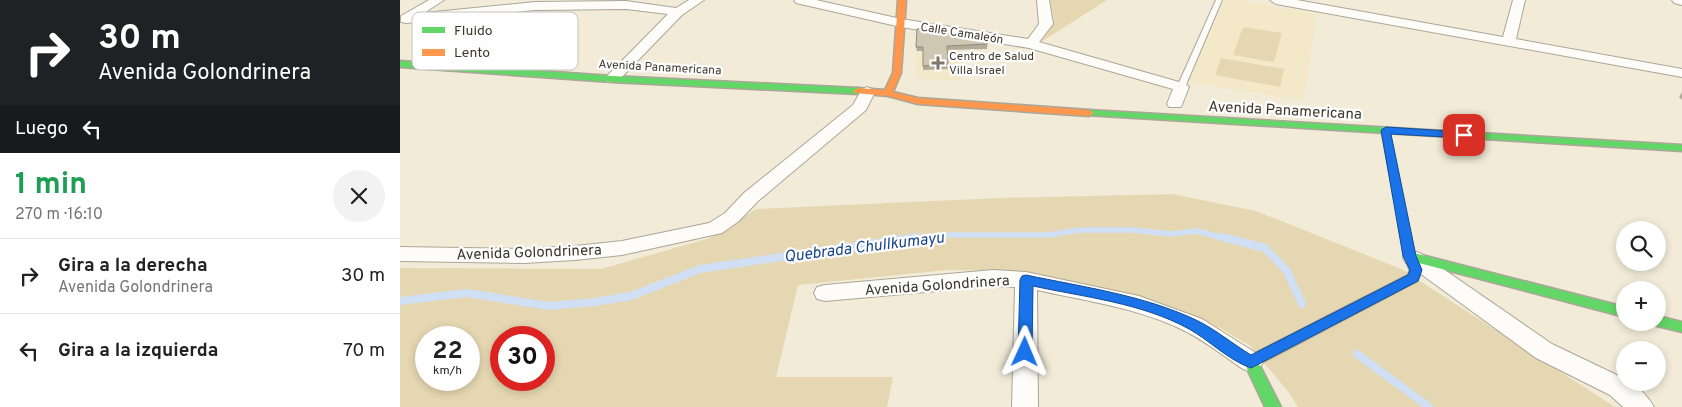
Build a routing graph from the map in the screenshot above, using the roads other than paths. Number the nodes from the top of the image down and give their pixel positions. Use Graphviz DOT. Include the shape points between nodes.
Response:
graph roads {
  1 [pos="438,0"];
  2 [pos="698,0"];
  3 [pos="800,0"];
  4 [pos="902,0"];
  5 [pos="1043,0"];
  6 [pos="1219,0"];
  7 [pos="1276,0"];
  8 [pos="1519,0"];
  9 [pos="1678,0"];
  10 [pos="1682,1"];
  11 [pos="418,12"];
  12 [pos="482,12"];
  13 [pos="678,12"];
  14 [pos="901,23"];
  15 [pos="1509,42"];
  16 [pos="1031,44"];
  17 [pos="485,70"];
  18 [pos="1682,73"];
  19 [pos="612,79"];
  20 [pos="1181,86"];
  21 [pos="923,89"];
  22 [pos="867,92"];
  23 [pos="888,93"];
  24 [pos="1175,104"];
  25 [pos="1386,130"];
  26 [pos="1682,148"];
  27 [pos="400,254"];
  28 [pos="1410,256"];
  29 [pos="1026,280"];
  30 [pos="825,293"];
  31 [pos="1616,310"];
  32 [pos="1666,323"];
  33 [pos="1682,327"];
  34 [pos="1251,362"];
  35 [pos="1024,407"];
  36 [pos="1272,407"];
  37 [pos="1642,407"];
  1 -- 11 [label="street"];
  2 -- 13 [label="street"];
  3 -- 14 [label="street, Calle Camaleón"];
  4 -- 14 [label="main road"];
  5 -- 16 [label="street" via="1046,24"];
  6 -- 20 [label="lane"];
  7 -- 15 [label="street"];
  8 -- 15 [label="street"];
  9 -- 10 [label="street"];
  12 -- 13 [label="street" via="535,6 626,5"];
  13 -- 19 [label="street"];
  14 -- 16 [label="street, Calle Camaleón"];
  14 -- 23 [label="main road" via="897,73"];
  15 -- 18 [label="street"];
  16 -- 20 [label="street, Calle Camaleón"];
  17 -- 19 [label="main road, Avenida Panamericana"];
  19 -- 22 [label="main road, Avenida Panamericana"];
  20 -- 24 [label="street"];
  21 -- 23 [label="main road, Avenida Panamericana"];
  22 -- 23 [label="main road, Avenida Panamericana"];
  22 -- 27 [label="street, Avenida Golondrinera" via="860,107 715,228 622,248 575,253 515,256"];
  23 -- 25 [label="main road, Avenida Panamericana" via="928,102"];
  25 -- 26 [label="main road, Avenida Panamericana"];
  25 -- 28 [label="lane"];
  28 -- 31 [label="main road"];
  28 -- 34 [label="main road" via="1416,270 1413,278"];
  28 -- 37 [label="street" via="1544,351 1619,388"];
  29 -- 30 [label="street, Avenida Golondrinera" via="993,278"];
  29 -- 34 [label="street, Avenida Golondrinera" via="1131,302 1167,314 1194,325"];
  29 -- 35 [label="street"];
  32 -- 33 [label="main road"];
  34 -- 36 [label="main road"];
}
